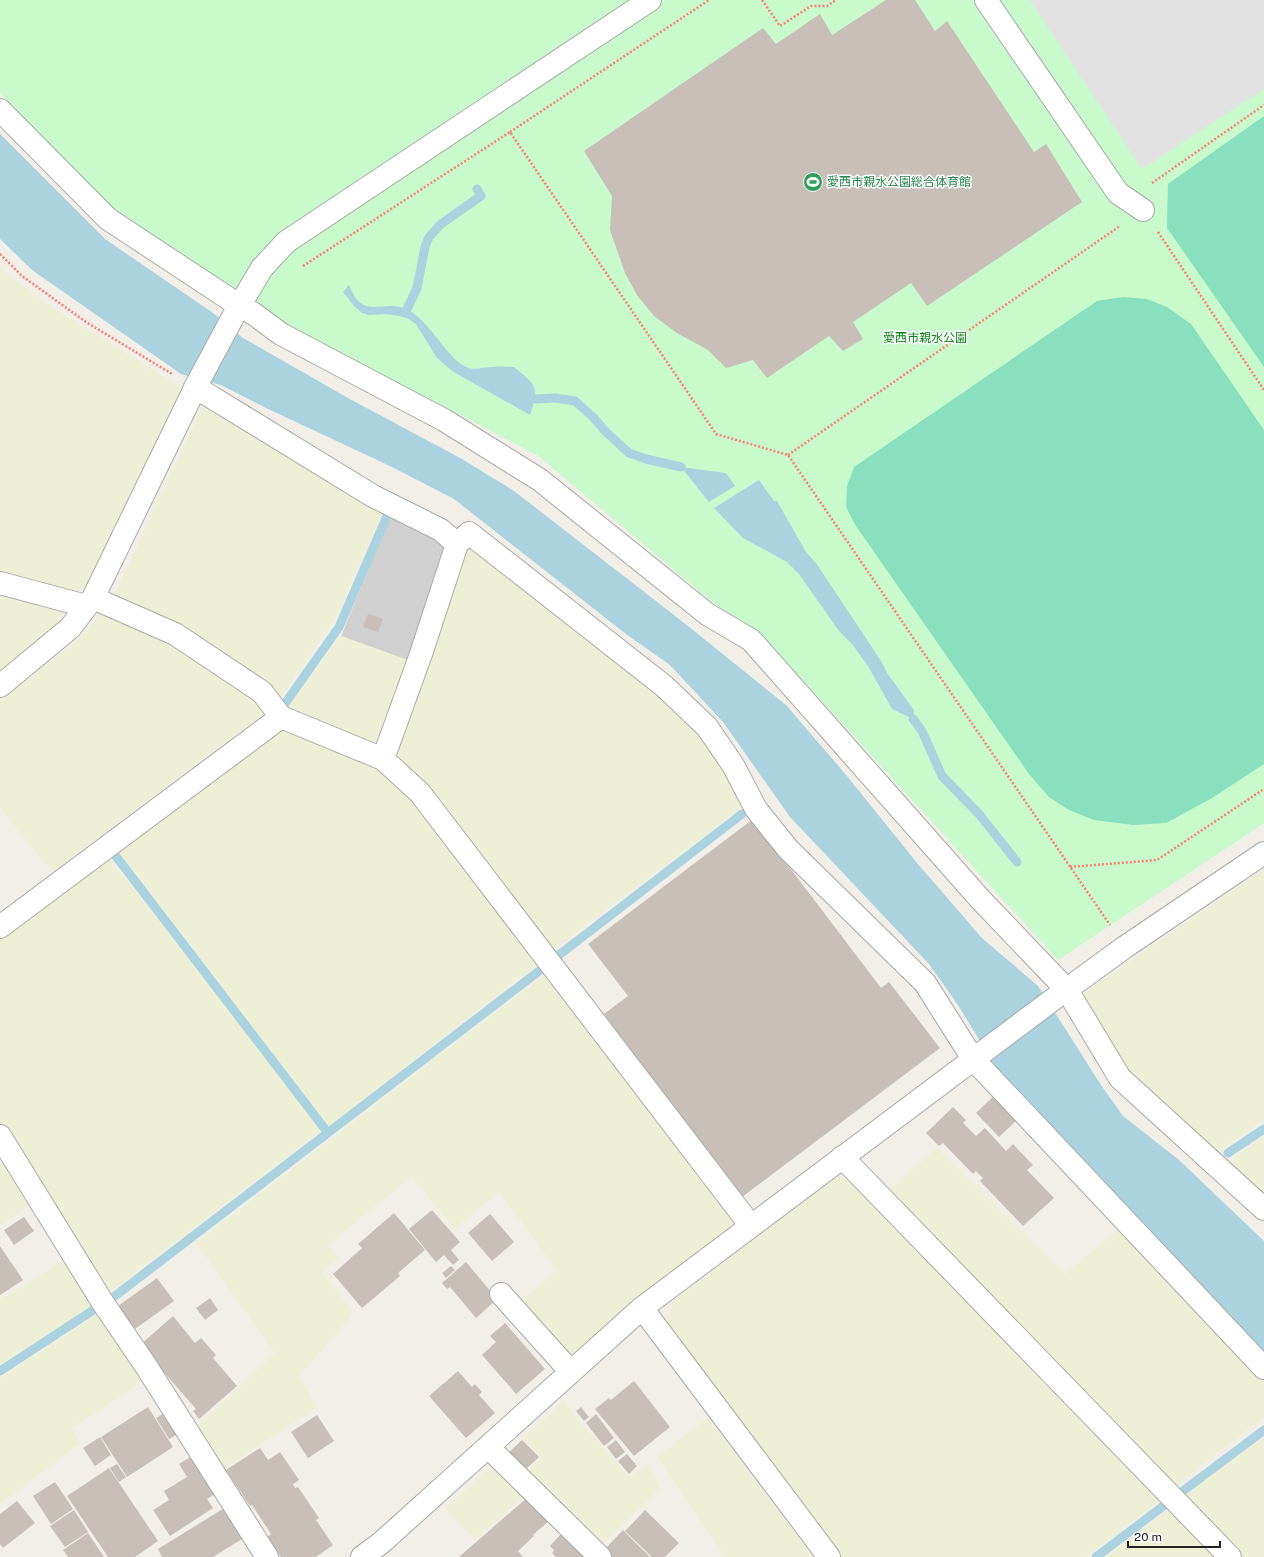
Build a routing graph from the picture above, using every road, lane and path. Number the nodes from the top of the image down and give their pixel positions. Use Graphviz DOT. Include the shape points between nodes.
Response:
graph roads {
  1 [pos="650,0"];
  2 [pos="709,0"];
  3 [pos="762,0"];
  4 [pos="836,0"];
  5 [pos="986,0"];
  6 [pos="1264,105"];
  7 [pos="0,110"];
  8 [pos="510,132"];
  9 [pos="1143,210"];
  10 [pos="0,254"];
  11 [pos="301,267"];
  12 [pos="237,310"];
  13 [pos="196,385"];
  14 [pos="1264,390"];
  15 [pos="788,455"];
  16 [pos="457,544"];
  17 [pos="0,583"];
  18 [pos="90,602"];
  19 [pos="0,686"];
  20 [pos="280,717"];
  21 [pos="383,759"];
  22 [pos="1264,789"];
  23 [pos="1264,853"];
  24 [pos="1070,867"];
  25 [pos="0,927"];
  26 [pos="1125,947"];
  27 [pos="1063,992"];
  28 [pos="975,1057"];
  29 [pos="0,1136"];
  30 [pos="842,1157"];
  31 [pos="1264,1209"];
  32 [pos="752,1226"];
  33 [pos="501,1294"];
  34 [pos="642,1308"];
  35 [pos="1264,1368"];
  36 [pos="571,1372"];
  37 [pos="488,1447"];
  38 [pos="268,1557"];
  39 [pos="362,1557"];
  40 [pos="600,1557"];
  41 [pos="829,1557"];
  42 [pos="1230,1557"];
  1 -- 12 [label="street" via="286,242 262,268"];
  2 -- 8 [label="path"];
  3 -- 4 [label="path" via="780,26 811,6 827,6"];
  5 -- 9 [label="street" via="1118,193"];
  6 -- 9 [label="path" via="1152,182"];
  7 -- 12 [label="street" via="108,219"];
  8 -- 11 [label="path"];
  8 -- 15 [label="path" via="716,434"];
  9 -- 14 [label="path"];
  9 -- 15 [label="path"];
  10 -- 13 [label="path" via="22,276 86,322"];
  12 -- 13 [label="street"];
  12 -- 27 [label="street" via="254,314 281,334 444,420 540,480 708,614 751,640"];
  13 -- 16 [label="street" via="373,496 441,530"];
  13 -- 18 [label="street"];
  15 -- 24 [label="path"];
  16 -- 21 [label="street"];
  16 -- 28 [label="street" via="469,533 664,686 706,727 733,765 756,809 788,849 925,983"];
  17 -- 18 [label="street"];
  18 -- 19 [label="street" via="70,628"];
  18 -- 20 [label="street" via="174,634 262,692"];
  20 -- 21 [label="street"];
  20 -- 25 [label="street"];
  21 -- 32 [label="street" via="420,793"];
  22 -- 24 [label="path" via="1157,860"];
  23 -- 26 [label="street"];
  24 -- 26 [label="path"];
  26 -- 27 [label="street"];
  27 -- 28 [label="street"];
  27 -- 31 [label="street" via="1120,1078"];
  28 -- 30 [label="street"];
  28 -- 35 [label="street"];
  29 -- 38 [label="street"];
  30 -- 32 [label="street"];
  30 -- 42 [label="street"];
  32 -- 34 [label="street"];
  33 -- 36 [label="street"];
  34 -- 36 [label="street"];
  34 -- 41 [label="street"];
  36 -- 37 [label="street"];
  37 -- 39 [label="street"];
  37 -- 40 [label="street"];
}
